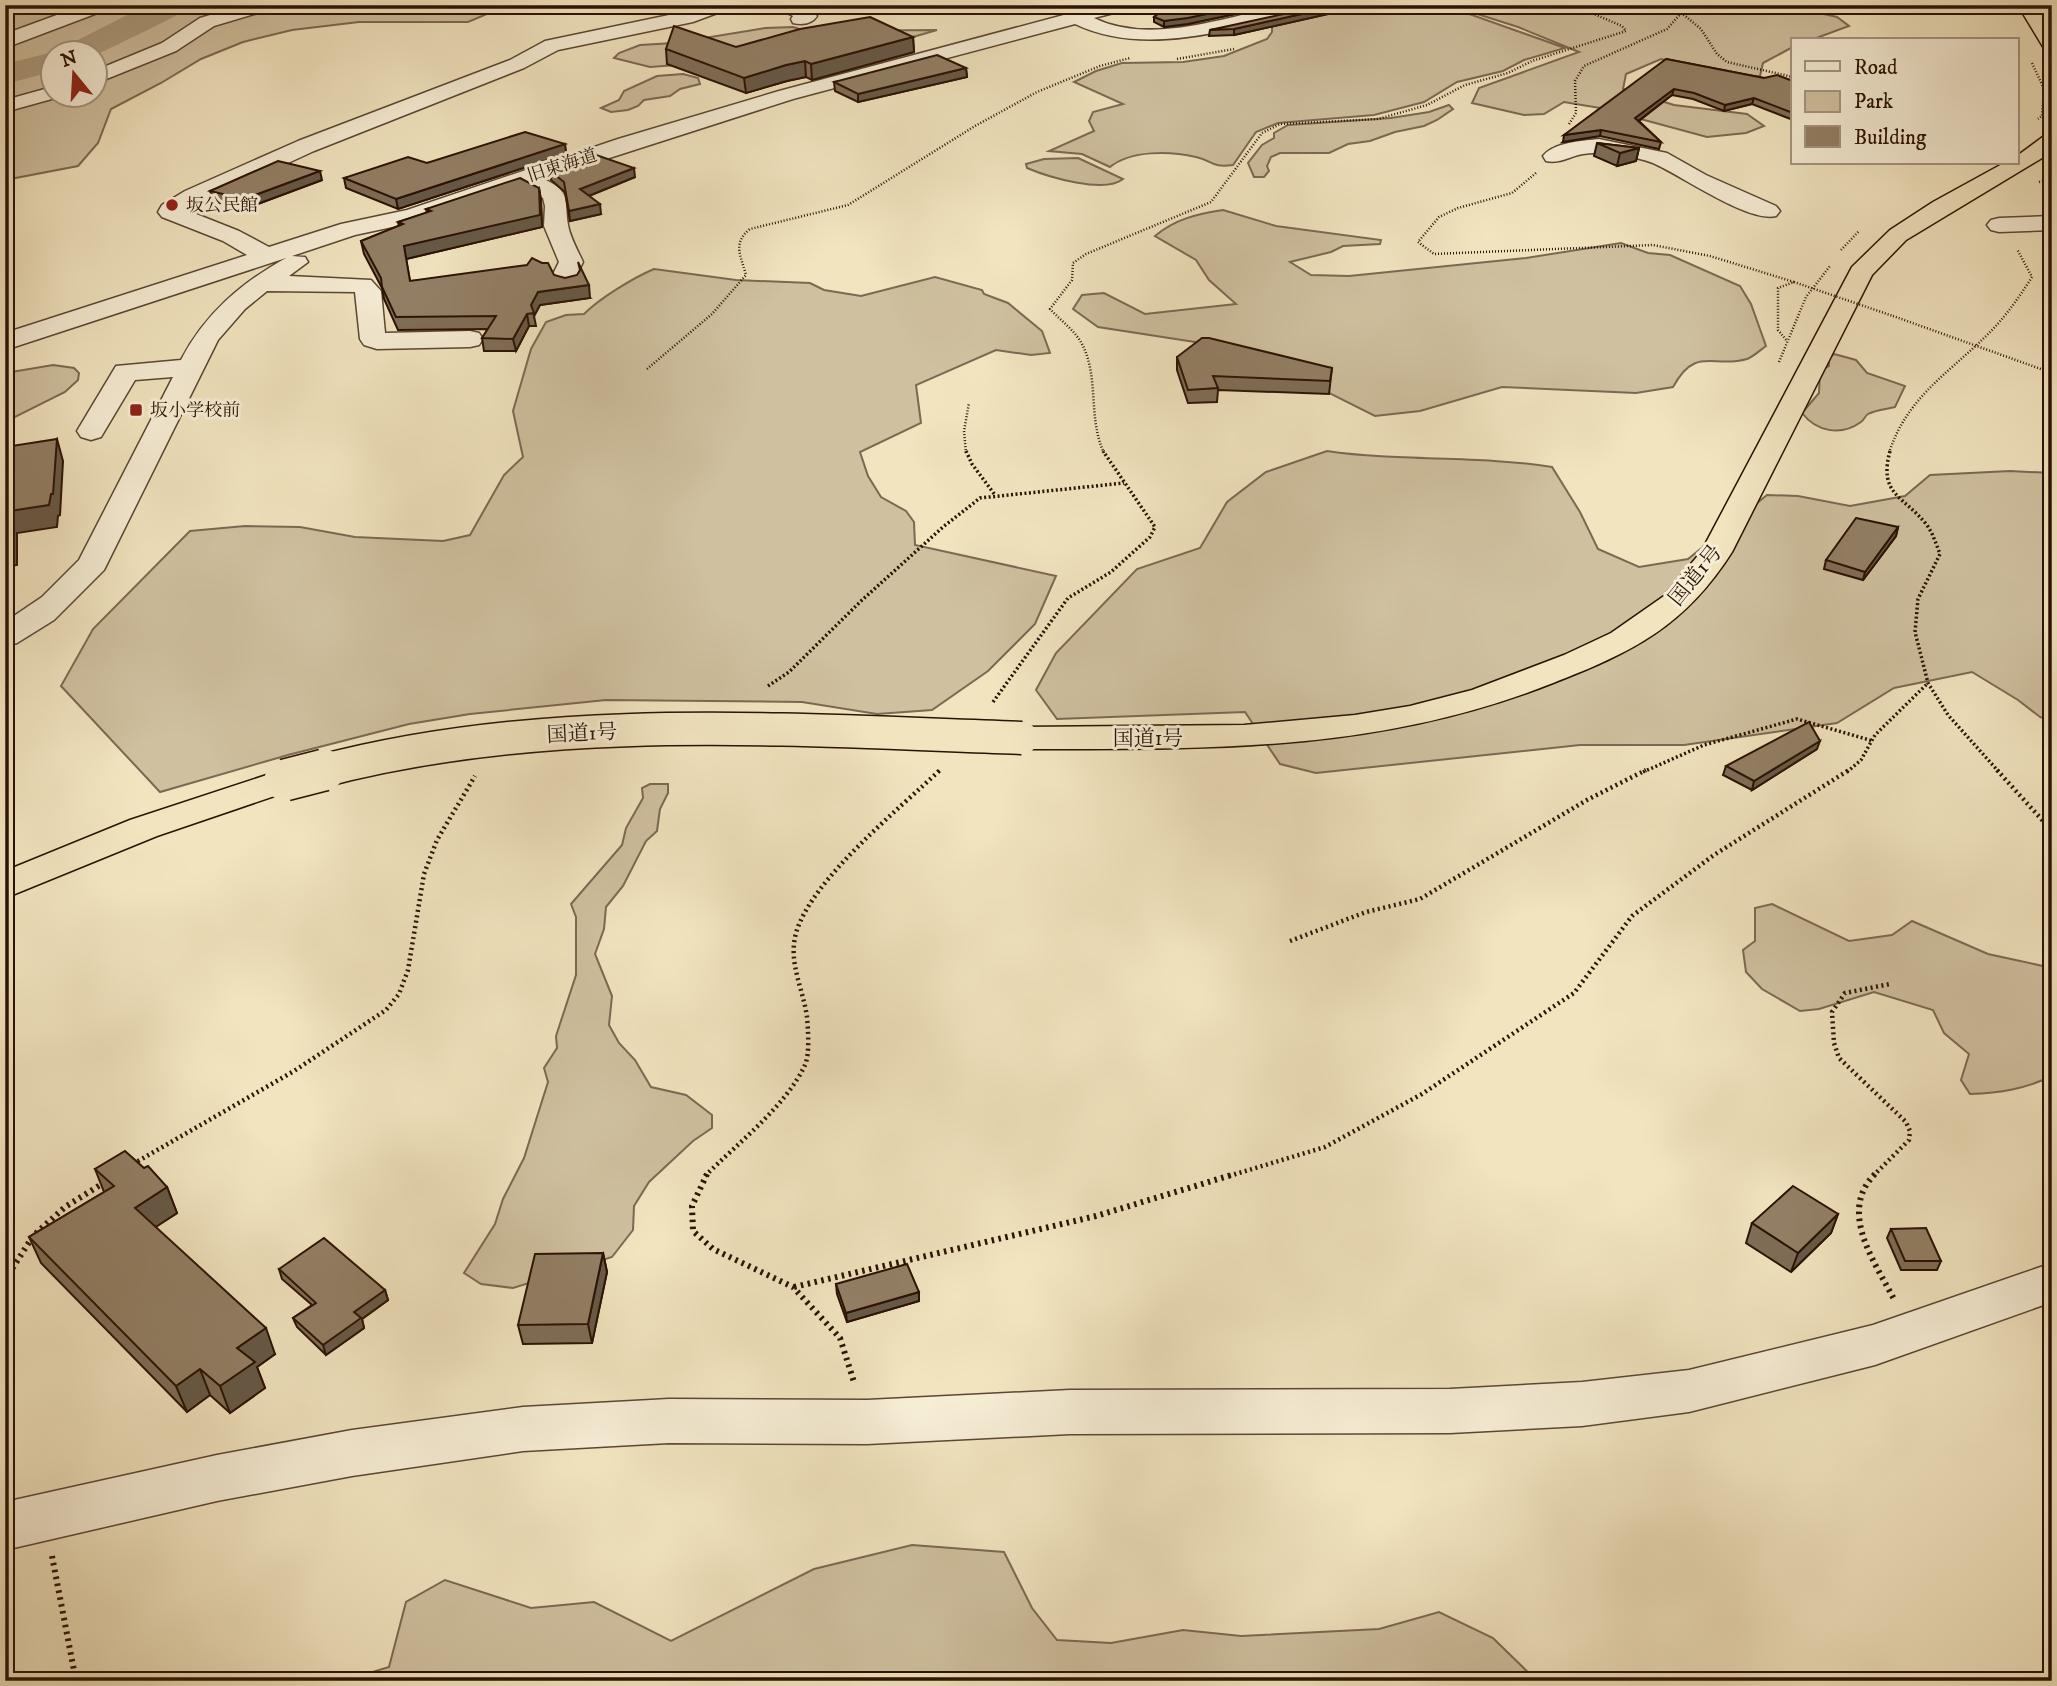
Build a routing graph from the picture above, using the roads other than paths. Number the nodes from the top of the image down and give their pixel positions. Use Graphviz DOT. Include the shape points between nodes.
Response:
graph roads {
  1 [pos="102,5"];
  2 [pos="265,5"];
  3 [pos="722,5"];
  4 [pos="781,5"];
  5 [pos="1123,5"];
  6 [pos="1324,5"];
  7 [pos="2032,5"];
  8 [pos="1026,11"];
  9 [pos="1078,18"];
  10 [pos="800,19"];
  11 [pos="1008,36"];
  12 [pos="5,42"];
  13 [pos="2052,46"];
  14 [pos="108,72"];
  15 [pos="38,97"];
  16 [pos="5,106"];
  17 [pos="2052,141"];
  18 [pos="1554,156"];
  19 [pos="521,179"];
  20 [pos="1768,211"];
  21 [pos="412,216"];
  22 [pos="2052,223"];
  23 [pos="1999,225"];
  24 [pos="267,256"];
  25 [pos="207,276"];
  26 [pos="567,281"];
  27 [pos="261,283"];
  28 [pos="227,310"];
  29 [pos="470,339"];
  30 [pos="5,342"];
  31 [pos="191,368"];
  32 [pos="91,431"];
  33 [pos="5,636"];
  34 [pos="5,886"];
  35 [pos="2052,1282"];
  36 [pos="25,1522"];
  1 -- 12 [label="street"];
  2 -- 14 [label="street" via="208,22 169,47"];
  3 -- 24 [label="street" via="692,16 546,47 517,64 306,146 170,210"];
  4 -- 10 [label="street" via="808,16"];
  5 -- 9 [label="street, 旧東海道"];
  6 -- 9 [label="street" via="1144,34 1110,32"];
  7 -- 13 [label="highway" via="2031,12"];
  8 -- 11 [label="street" via="1002,29"];
  9 -- 11 [label="street, 旧東海道"];
  11 -- 19 [label="street, 旧東海道" via="786,95"];
  15 -- 16 [label="street"];
  17 -- 34 [label="highway, 国道1号, bridge" via="1898,235 1861,272 1710,564 1666,611 1595,655 1465,704 1388,721 1200,738 688,728 542,734 416,749 285,780 187,810"];
  18 -- 20 [label="street" via="1593,146 1659,158"];
  19 -- 21 [label="street, 旧東海道"];
  19 -- 26 [label="street" via="555,200 556,226 571,262 564,276"];
  21 -- 24 [label="street, 旧東海道" via="349,229"];
  21 -- 27 [label="street" via="297,262"];
  22 -- 23 [label="street"];
  24 -- 25 [label="street, 旧東海道"];
  25 -- 28 [label="street" via="201,306"];
  25 -- 30 [label="street, 旧東海道"];
  27 -- 28 [label="street"];
  27 -- 29 [label="street" via="362,285 368,291 373,339 377,341"];
  28 -- 31 [label="street"];
  31 -- 32 [label="street" via="126,372"];
  31 -- 33 [label="street" via="93,563 68,593 26,626"];
  35 -- 36 [label="street" via="1875,1345 1689,1391 1582,1404 1450,1411 1070,1412 867,1422 670,1421 523,1429 217,1478"];
}
